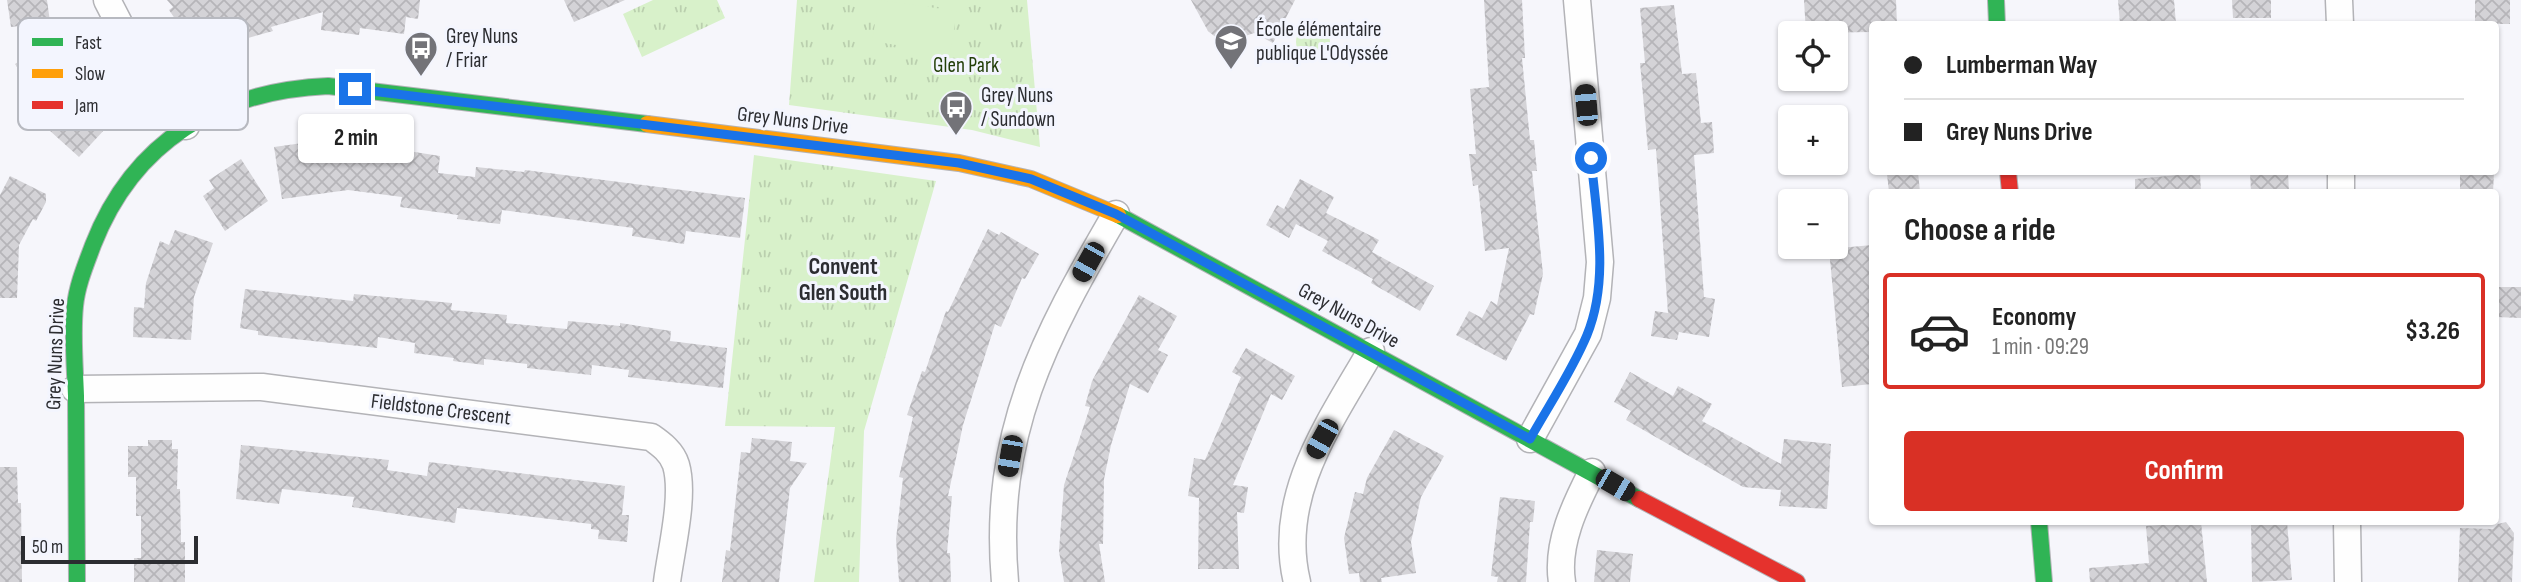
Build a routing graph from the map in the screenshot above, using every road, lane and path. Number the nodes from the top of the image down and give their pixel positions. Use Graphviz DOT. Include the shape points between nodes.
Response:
graph roads {
  1 [pos="107,0"];
  2 [pos="1577,0"];
  3 [pos="1996,0"];
  4 [pos="2339,0"];
  5 [pos="116,18"];
  6 [pos="1997,21"];
  7 [pos="2340,21"];
  8 [pos="248,99"];
  9 [pos="182,130"];
  10 [pos="1116,214"];
  11 [pos="1371,351"];
  12 [pos="75,389"];
  13 [pos="1530,439"];
  14 [pos="1592,472"];
  15 [pos="2039,525"];
  16 [pos="2347,525"];
  17 [pos="76,582"];
  18 [pos="667,582"];
  19 [pos="1004,582"];
  20 [pos="1297,582"];
  21 [pos="1562,582"];
  22 [pos="1797,582"];
  23 [pos="2044,582"];
  24 [pos="2348,582"];
  1 -- 5 [label="street"];
  2 -- 13 [label="street" via="1600,262 1597,298 1588,334"];
  3 -- 6 [label="street"];
  4 -- 7 [label="street"];
  8 -- 10 [label="street, Grey Nuns Drive" via="274,91 328,86 959,163 1039,181"];
  9 -- 12 [label="street, Grey Nuns Drive" via="135,172 91,244 75,305"];
  10 -- 11 [label="street, Grey Nuns Drive"];
  10 -- 19 [label="street" via="1041,352 1019,412 1002,525"];
  11 -- 13 [label="street, Grey Nuns Drive"];
  11 -- 20 [label="street" via="1300,485 1291,539"];
  12 -- 17 [label="street, Grey Nuns Drive"];
  12 -- 18 [label="street, Fieldstone Crescent" via="262,387 651,437 666,448 676,465 679,490"];
  13 -- 14 [label="street, Grey Nuns Drive"];
  14 -- 21 [label="street" via="1576,503 1563,547"];
  14 -- 22 [label="street, Grey Nuns Drive"];
  15 -- 23 [label="street"];
  16 -- 24 [label="street"];
}
